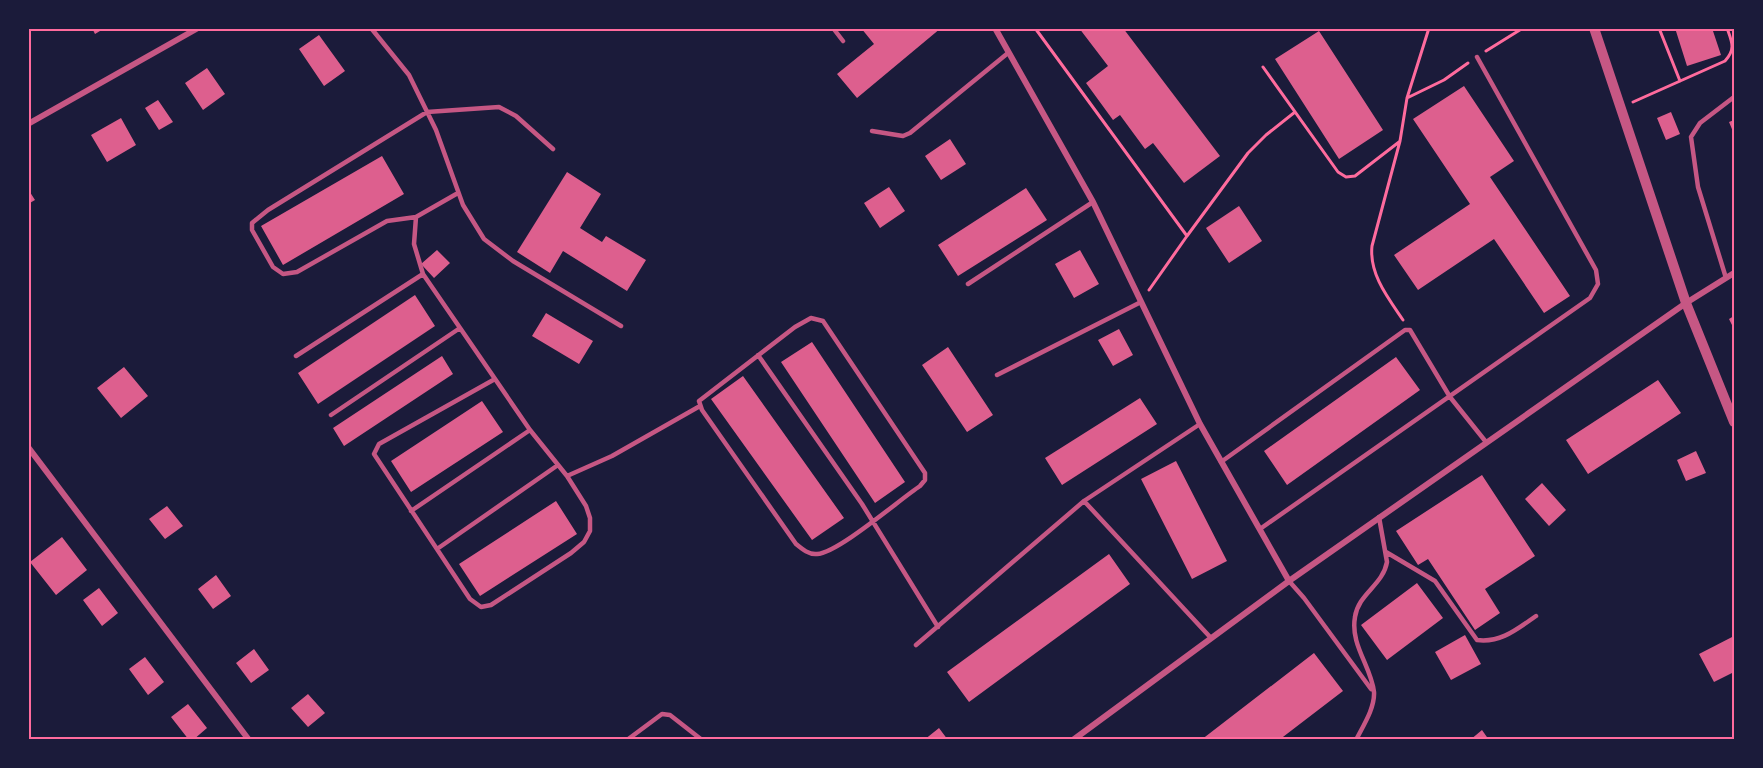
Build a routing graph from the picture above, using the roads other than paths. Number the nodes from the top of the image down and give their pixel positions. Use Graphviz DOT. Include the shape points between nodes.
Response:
graph roads {
  1 [pos="198,28"];
  2 [pos="371,28"];
  3 [pos="833,28"];
  4 [pos="995,28"];
  5 [pos="1594,28"];
  6 [pos="843,41"];
  7 [pos="1008,53"];
  8 [pos="1477,57"];
  9 [pos="1734,97"];
  10 [pos="427,112"];
  11 [pos="28,124"];
  12 [pos="872,131"];
  13 [pos="553,149"];
  14 [pos="458,193"];
  15 [pos="1093,202"];
  16 [pos="416,217"];
  17 [pos="1734,273"];
  18 [pos="423,274"];
  19 [pos="1726,278"];
  20 [pos="968,284"];
  21 [pos="1141,302"];
  22 [pos="1686,303"];
  23 [pos="621,326"];
  24 [pos="460,328"];
  25 [pos="758,355"];
  26 [pos="296,356"];
  27 [pos="997,375"];
  28 [pos="495,379"];
  29 [pos="1450,397"];
  30 [pos="700,406"];
  31 [pos="331,415"];
  32 [pos="1734,422"];
  33 [pos="1200,424"];
  34 [pos="530,430"];
  35 [pos="1486,442"];
  36 [pos="28,447"];
  37 [pos="1221,462"];
  38 [pos="558,465"];
  39 [pos="567,476"];
  40 [pos="1084,501"];
  41 [pos="411,511"];
  42 [pos="1379,517"];
  43 [pos="873,522"];
  44 [pos="1260,529"];
  45 [pos="436,549"];
  46 [pos="1386,552"];
  47 [pos="1289,581"];
  48 [pos="1536,615"];
  49 [pos="938,627"];
  50 [pos="1211,639"];
  51 [pos="916,645"];
  52 [pos="1374,693"];
  53 [pos="249,740"];
  54 [pos="627,740"];
  55 [pos="702,740"];
  56 [pos="1073,740"];
  57 [pos="1356,740"];
  1 -- 11 [label="street"];
  2 -- 10 [label="lane" via="408,75"];
  3 -- 6 [label="lane"];
  4 -- 7 [label="street"];
  5 -- 22 [label="street"];
  7 -- 12 [label="lane" via="910,133 903,136"];
  7 -- 15 [label="street"];
  8 -- 29 [label="lane" via="1596,270 1598,284 1590,298"];
  9 -- 19 [label="lane" via="1700,123 1691,137 1698,187"];
  10 -- 13 [label="lane" via="499,107 516,116"];
  10 -- 14 [label="lane"];
  10 -- 16 [label="lane" via="268,210 252,223 252,230 273,267 283,274 297,272 387,221"];
  14 -- 16 [label="lane"];
  14 -- 23 [label="lane" via="484,239 498,251"];
  15 -- 20 [label="lane"];
  15 -- 21 [label="street"];
  16 -- 18 [label="lane" via="414,244"];
  17 -- 19 [label="street"];
  18 -- 24 [label="lane"];
  18 -- 26 [label="lane"];
  19 -- 22 [label="street"];
  21 -- 27 [label="lane"];
  21 -- 33 [label="street"];
  22 -- 32 [label="street"];
  22 -- 35 [label="street"];
  24 -- 28 [label="lane"];
  24 -- 31 [label="lane"];
  25 -- 30 [label="lane" via="705,395"];
  25 -- 43 [label="lane"];
  25 -- 43 [label="lane" via="811,318 823,321 925,473 920,486"];
  28 -- 34 [label="lane"];
  28 -- 41 [label="lane" via="376,448 377,460"];
  29 -- 35 [label="lane"];
  29 -- 37 [label="lane" via="1410,330 1399,332"];
  29 -- 44 [label="lane"];
  30 -- 39 [label="lane" via="612,456"];
  30 -- 43 [label="lane" via="796,544 806,552 831,550"];
  33 -- 37 [label="street"];
  33 -- 40 [label="lane"];
  34 -- 38 [label="lane"];
  34 -- 41 [label="lane"];
  35 -- 42 [label="street"];
  36 -- 53 [label="street"];
  37 -- 44 [label="street"];
  38 -- 39 [label="lane"];
  38 -- 45 [label="lane"];
  39 -- 45 [label="lane" via="590,518 590,531 584,542 491,605 481,607 470,599"];
  40 -- 49 [label="lane"];
  40 -- 50 [label="lane"];
  41 -- 45 [label="lane"];
  42 -- 46 [label="lane"];
  42 -- 47 [label="street"];
  43 -- 49 [label="lane"];
  44 -- 47 [label="street"];
  46 -- 48 [label="lane" via="1436,581 1478,640 1498,639"];
  46 -- 52 [label="lane" via="1383,576 1362,599 1354,616 1357,646"];
  47 -- 50 [label="street"];
  47 -- 52 [label="lane"];
  49 -- 51 [label="lane"];
  50 -- 56 [label="street"];
  52 -- 57 [label="lane" via="1370,712"];
  54 -- 55 [label="lane" via="663,714 670,715"];
}
